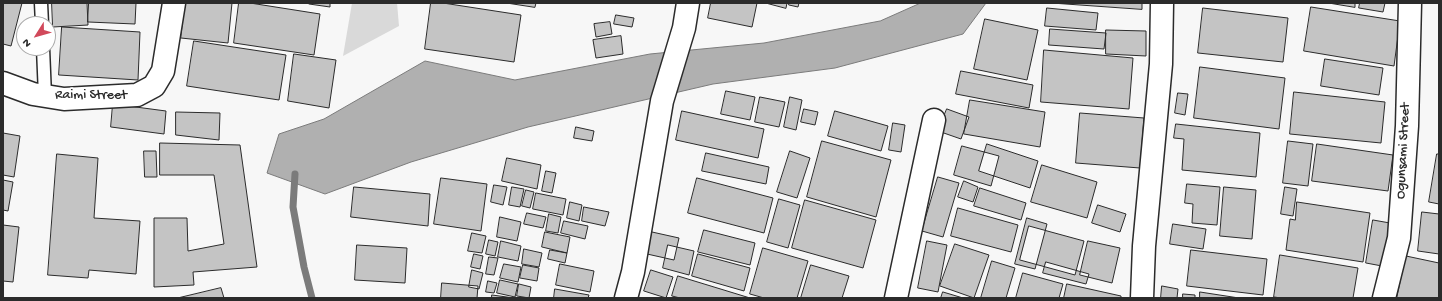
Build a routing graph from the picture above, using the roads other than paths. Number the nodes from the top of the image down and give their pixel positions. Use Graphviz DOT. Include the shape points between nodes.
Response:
graph roads {
  1 [pos="41,3"];
  2 [pos="174,3"];
  3 [pos="688,3"];
  4 [pos="1162,3"];
  5 [pos="1410,3"];
  6 [pos="42,16"];
  7 [pos="43,56"];
  8 [pos="3,83"];
  9 [pos="45,96"];
  10 [pos="934,120"];
  11 [pos="626,298"];
  12 [pos="896,298"];
  13 [pos="1142,298"];
  14 [pos="1384,298"];
  1 -- 6 [label="lane"];
  2 -- 9 [label="street, Raimi Street" via="163,71 154,86 137,96 64,99"];
  3 -- 11 [label="street" via="684,28 662,101 633,272"];
  4 -- 13 [label="street" via="1161,64 1144,246"];
  5 -- 14 [label="street, Ogunsami Street" via="1407,126 1399,238"];
  7 -- 9 [label="lane"];
  8 -- 9 [label="street, Raimi Street"];
  10 -- 12 [label="street"];
}
